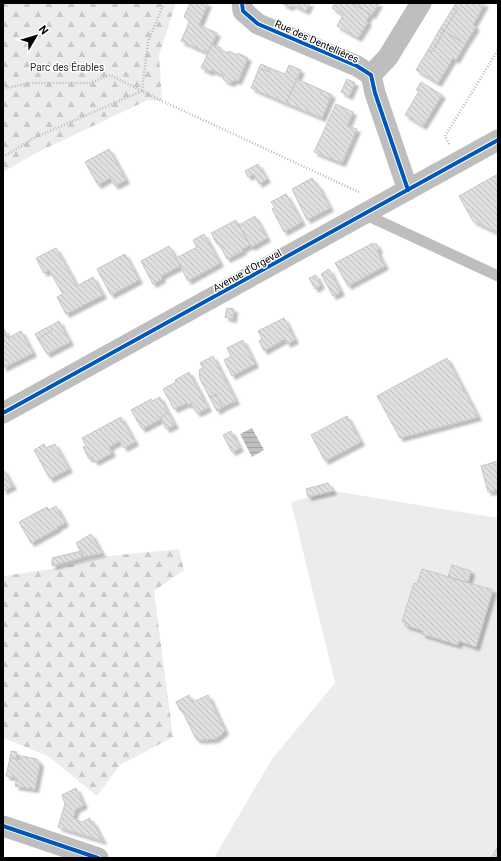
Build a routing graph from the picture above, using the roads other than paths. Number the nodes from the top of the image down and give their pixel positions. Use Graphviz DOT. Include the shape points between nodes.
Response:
graph roads {
  1 [pos="242,3"];
  2 [pos="421,3"];
  3 [pos="371,75"];
  4 [pos="498,140"];
  5 [pos="408,190"];
  6 [pos="364,214"];
  7 [pos="498,276"];
  8 [pos="3,414"];
  9 [pos="3,826"];
  10 [pos="98,858"];
  1 -- 3 [label="street, Rue des Dentellières" via="243,11 258,24 357,66"];
  2 -- 3 [label="street" via="388,57"];
  3 -- 5 [label="street"];
  4 -- 5 [label="street, Avenue d'Orgeval"];
  5 -- 6 [label="street, Avenue d'Orgeval"];
  6 -- 7 [label="lane"];
  6 -- 8 [label="street, Avenue d'Orgeval"];
  9 -- 10 [label="street"];
}
